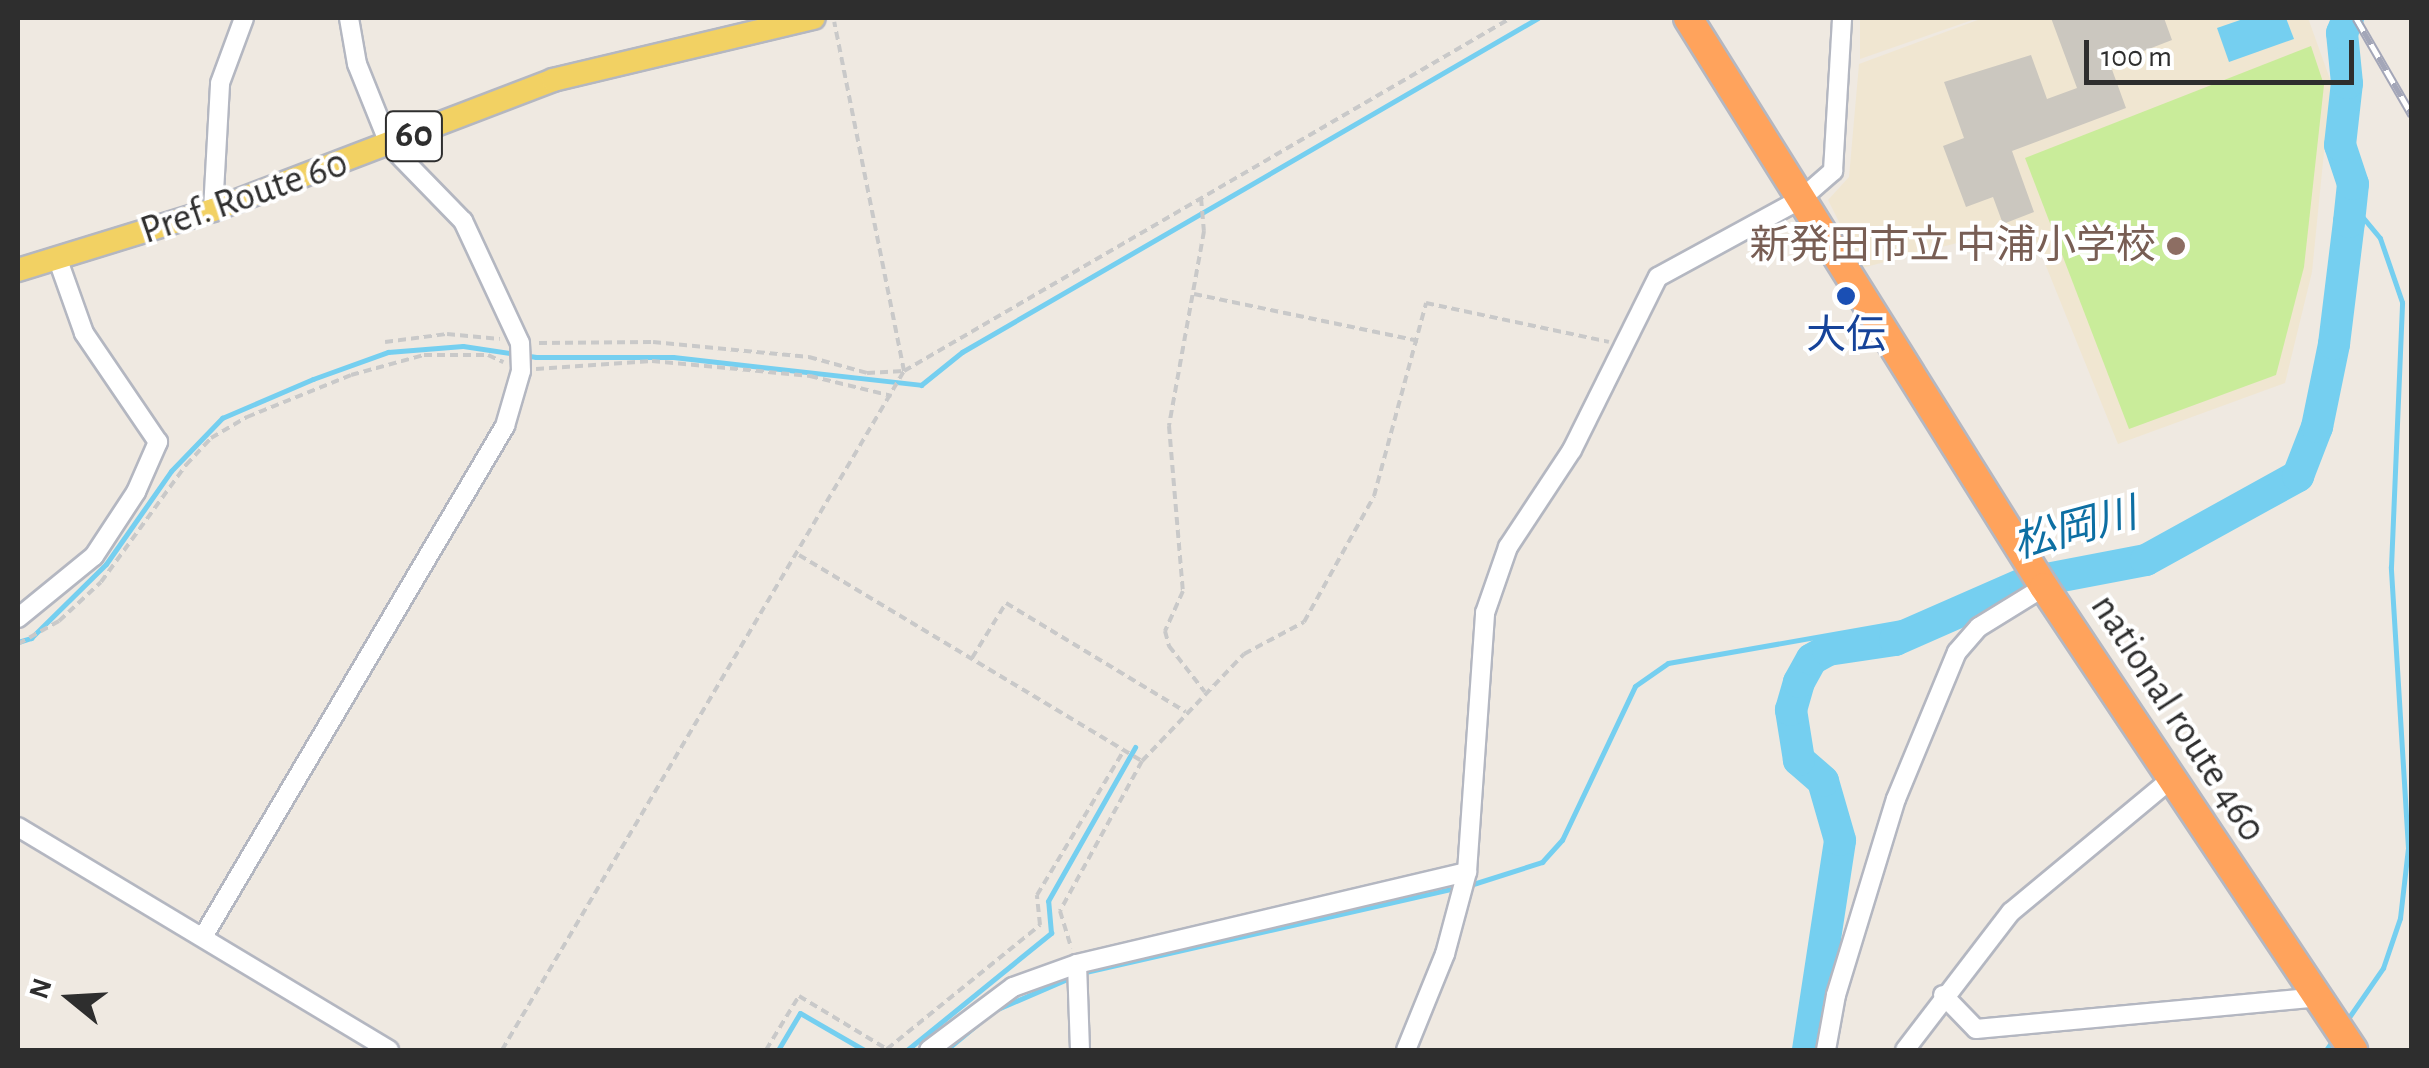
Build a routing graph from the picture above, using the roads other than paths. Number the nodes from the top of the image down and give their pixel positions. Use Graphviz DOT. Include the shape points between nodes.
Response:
graph roads {
  1 [pos="244,18"];
  2 [pos="350,18"];
  3 [pos="814,18"];
  4 [pos="1688,18"];
  5 [pos="1842,18"];
  6 [pos="390,146"];
  7 [pos="1800,199"];
  8 [pos="213,210"];
  9 [pos="58,260"];
  10 [pos="18,270"];
  11 [pos="2044,587"];
  12 [pos="18,618"];
  13 [pos="2171,779"];
  14 [pos="18,826"];
  15 [pos="1467,872"];
  16 [pos="203,937"];
  17 [pos="1077,964"];
  18 [pos="1943,995"];
  19 [pos="2313,998"];
  20 [pos="389,1050"];
  21 [pos="929,1050"];
  22 [pos="1080,1050"];
  23 [pos="1406,1050"];
  24 [pos="1826,1050"];
  25 [pos="1905,1050"];
  26 [pos="2353,1050"];
  1 -- 8 [label="street" via="220,83"];
  2 -- 6 [label="street" via="358,64"];
  3 -- 6 [label="main road, Pref. Route 60 / 60" via="553,80"];
  4 -- 7 [label="highway, national route 460"];
  5 -- 7 [label="street" via="1833,171"];
  6 -- 8 [label="main road, Pref. Route 60 / 60"];
  6 -- 16 [label="street" via="463,221 520,343 521,370 505,426"];
  7 -- 11 [label="highway, national route 460"];
  7 -- 15 [label="street" via="1658,277 1572,450 1508,547 1485,612"];
  8 -- 9 [label="main road, Pref. Route 60 / 60"];
  9 -- 10 [label="main road, Pref. Route 60 / 60"];
  9 -- 12 [label="street" via="84,333 158,442 136,492 94,556"];
  11 -- 13 [label="highway, national route 460"];
  11 -- 24 [label="street" via="1979,627 1958,652 1896,799 1836,995"];
  13 -- 18 [label="street" via="2010,912"];
  13 -- 19 [label="highway, national route 460"];
  14 -- 16 [label="street"];
  15 -- 17 [label="street"];
  15 -- 23 [label="street" via="1445,954"];
  16 -- 20 [label="street"];
  17 -- 21 [label="street" via="1013,987"];
  17 -- 22 [label="street"];
  18 -- 19 [label="street" via="1976,1029"];
  18 -- 25 [label="street"];
  19 -- 26 [label="highway, national route 460"];
}
